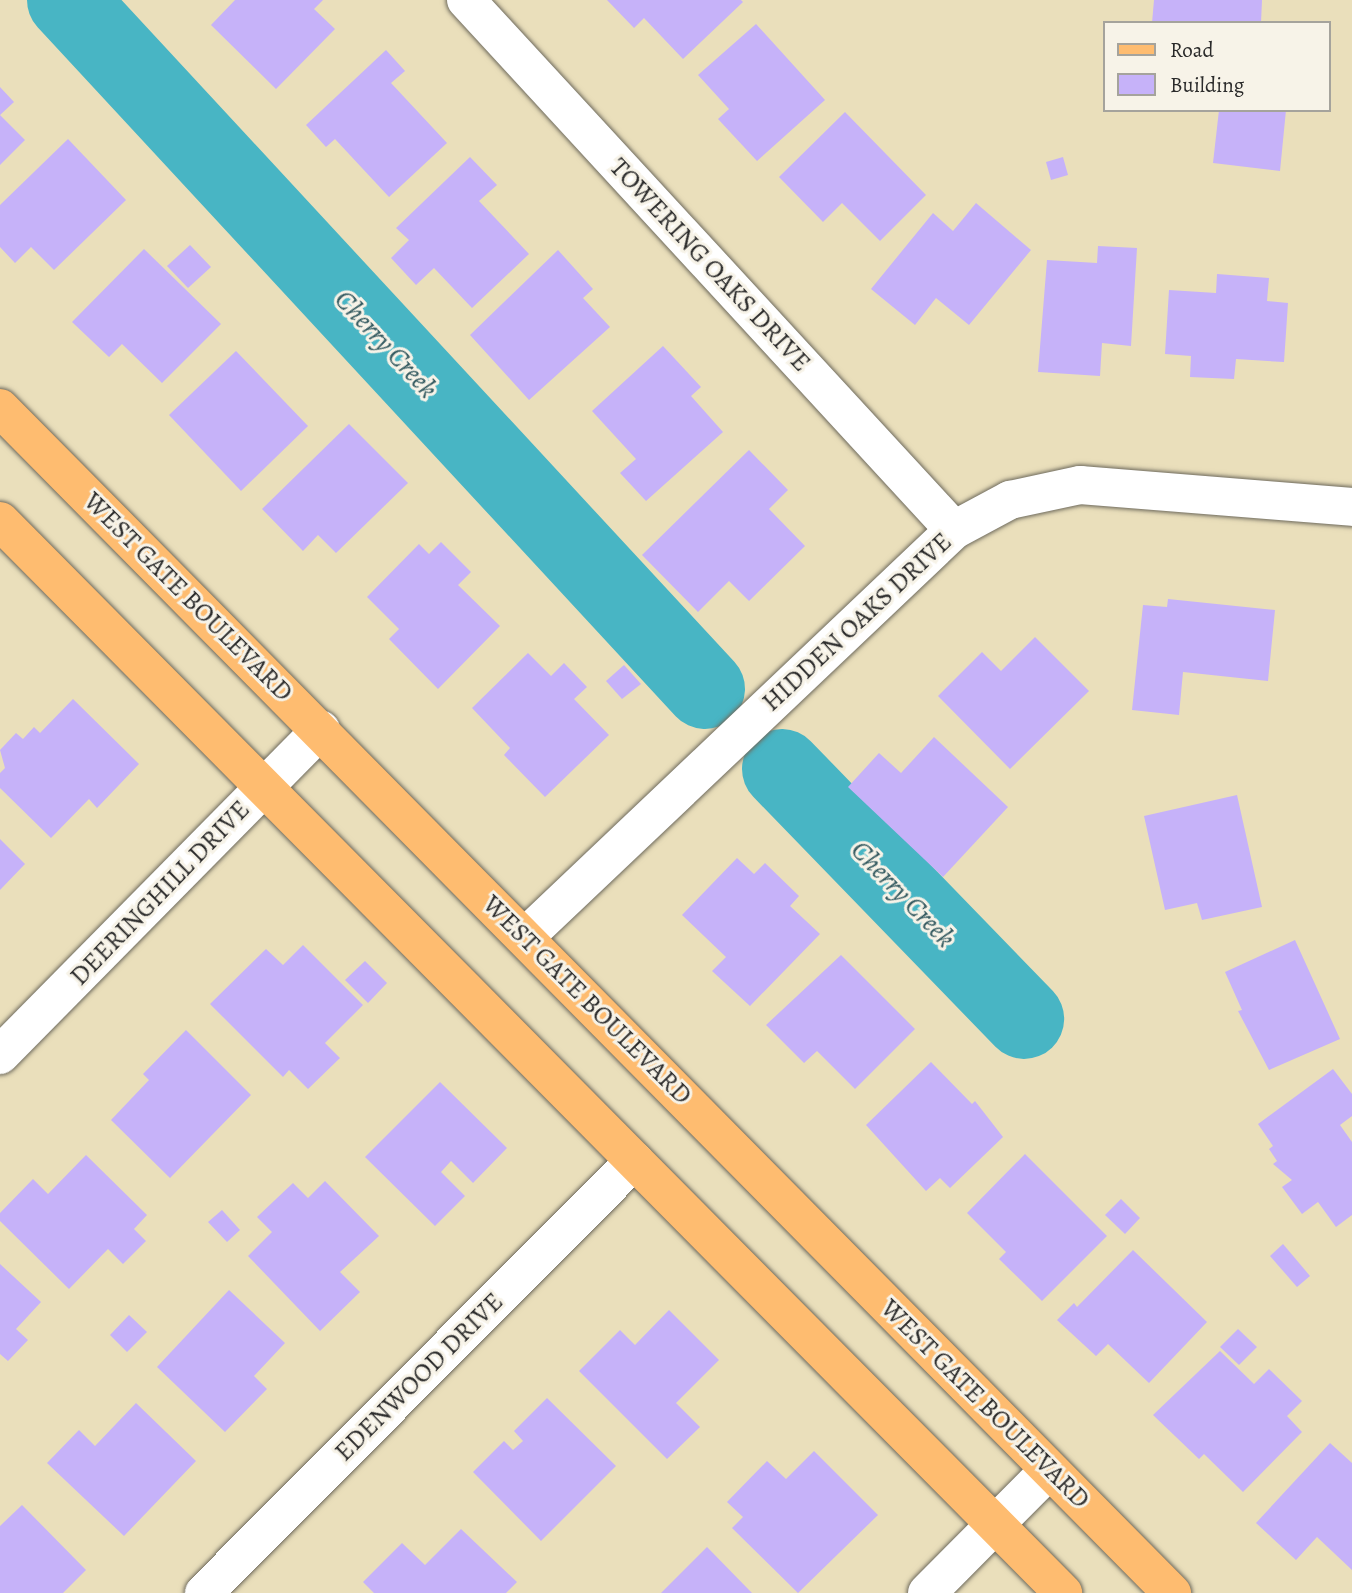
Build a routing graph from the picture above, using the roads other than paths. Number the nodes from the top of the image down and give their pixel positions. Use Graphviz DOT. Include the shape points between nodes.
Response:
graph roads {
  1 [pos="466,0"];
  2 [pos="0,408"];
  3 [pos="1352,507"];
  4 [pos="0,521"];
  5 [pos="954,530"];
  6 [pos="321,730"];
  7 [pos="263,787"];
  8 [pos="525,936"];
  9 [pos="0,1055"];
  10 [pos="634,1161"];
  11 [pos="1049,1470"];
  12 [pos="995,1525"];
  13 [pos="204,1593"];
  14 [pos="927,1593"];
  15 [pos="1063,1593"];
  16 [pos="1172,1593"];
  1 -- 5 [label="street, TOWERING OAKS DRIVE"];
  2 -- 6 [label="main road, WEST GATE BOULEVARD"];
  3 -- 5 [label="street, HIDDEN OAKS DRIVE" via="1080,485 1010,500"];
  4 -- 7 [label="main road"];
  5 -- 8 [label="street, HIDDEN OAKS DRIVE"];
  6 -- 7 [label="street, DEERINGHILL DRIVE"];
  6 -- 8 [label="main road, WEST GATE BOULEVARD"];
  7 -- 9 [label="street, DEERINGHILL DRIVE"];
  7 -- 10 [label="main road"];
  8 -- 11 [label="main road, WEST GATE BOULEVARD"];
  10 -- 12 [label="main road"];
  10 -- 13 [label="street, EDENWOOD DRIVE"];
  11 -- 12 [label="street"];
  11 -- 16 [label="main road, WEST GATE BOULEVARD"];
  12 -- 14 [label="street"];
  12 -- 15 [label="main road"];
}
